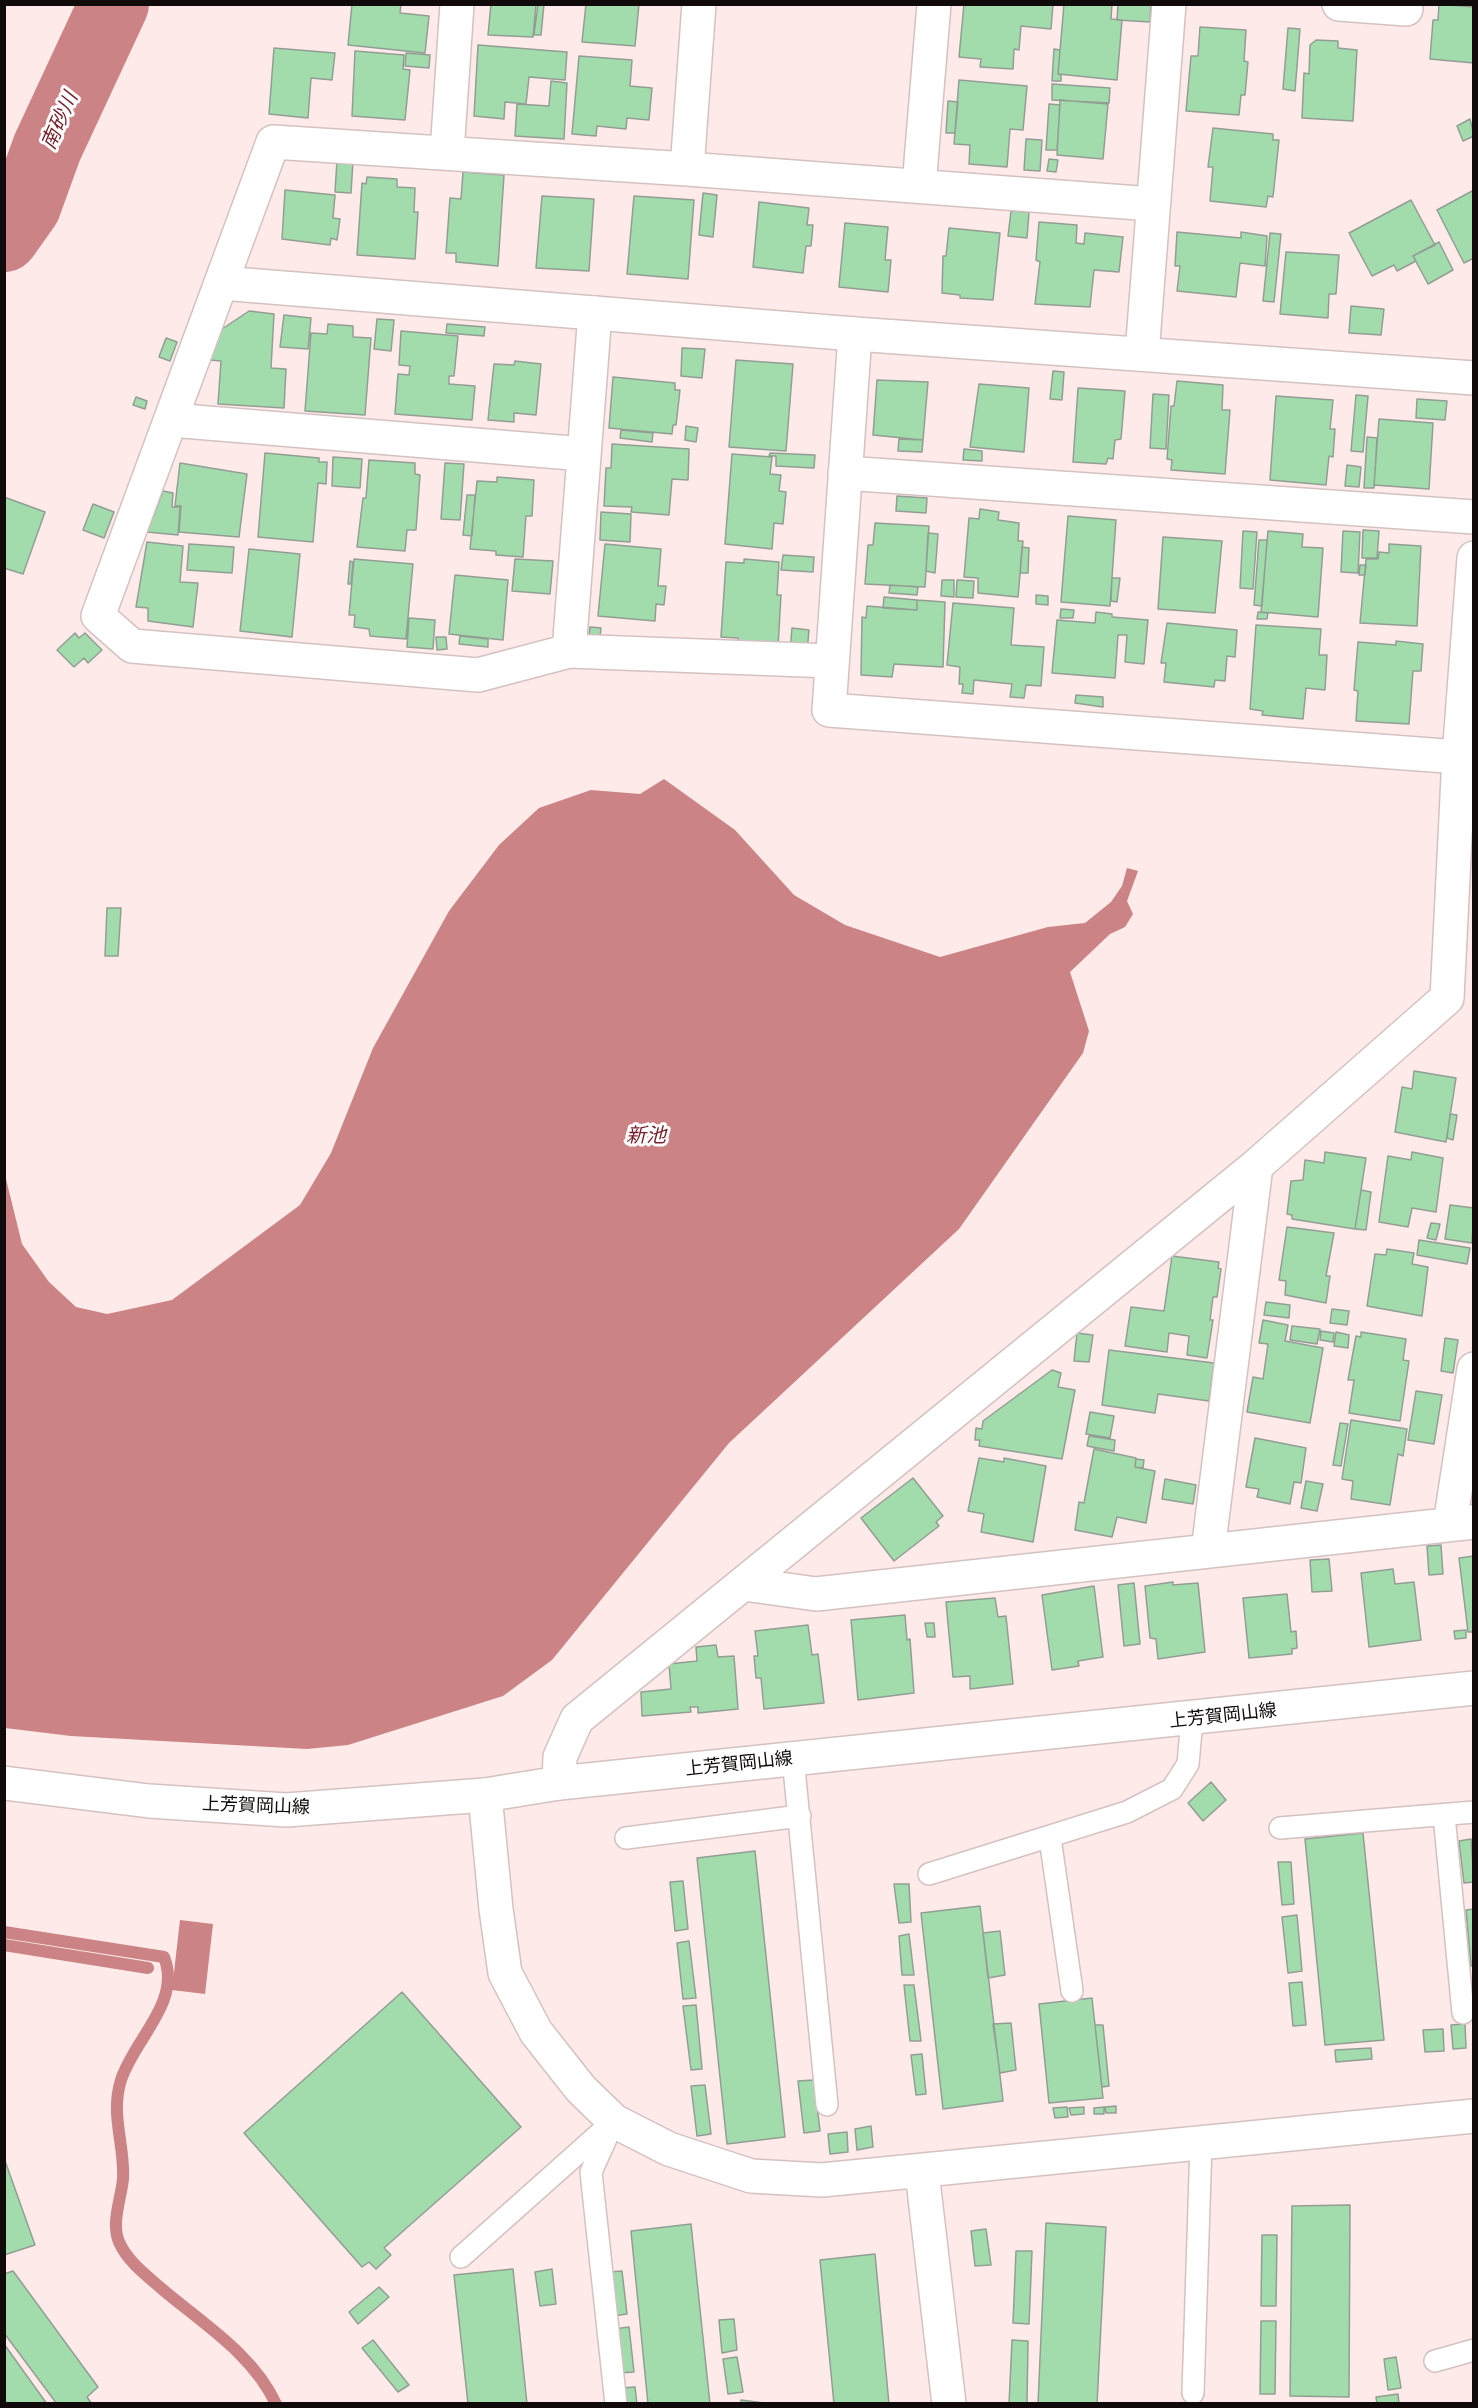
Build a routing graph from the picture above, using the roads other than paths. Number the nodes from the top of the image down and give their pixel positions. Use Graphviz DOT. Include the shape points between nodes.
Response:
graph roads {
  1 [pos="457,4"];
  2 [pos="699,4"];
  3 [pos="934,4"];
  4 [pos="1169,4"];
  5 [pos="1339,4"];
  6 [pos="1406,4"];
  7 [pos="447,153"];
  8 [pos="687,169"];
  9 [pos="920,186"];
  10 [pos="1152,204"];
  11 [pos="221,283"];
  12 [pos="596,314"];
  13 [pos="855,334"];
  14 [pos="1142,354"];
  15 [pos="1473,378"];
  16 [pos="171,420"];
  17 [pos="584,454"];
  18 [pos="845,473"];
  19 [pos="1473,517"];
  20 [pos="1473,558"];
  21 [pos="569,651"];
  22 [pos="831,661"];
  23 [pos="1459,757"];
  24 [pos="1460,1001"];
  25 [pos="1256,1166"];
  26 [pos="1473,1370"];
  27 [pos="1462,1523"];
  28 [pos="1208,1551"];
  29 [pos="744,1584"];
  30 [pos="1473,1688"];
  31 [pos="1192,1719"];
  32 [pos="793,1758"];
  33 [pos="4,1783"];
  34 [pos="559,1783"];
  35 [pos="485,1795"];
  36 [pos="1473,1812"];
  37 [pos="1444,1815"];
  38 [pos="800,1816"];
  39 [pos="1280,1828"];
  40 [pos="626,1838"];
  41 [pos="1050,1838"];
  42 [pos="929,1874"];
  43 [pos="1072,1991"];
  44 [pos="1463,2013"];
  45 [pos="826,2105"];
  46 [pos="1473,2116"];
  47 [pos="614,2121"];
  48 [pos="1202,2143"];
  49 [pos="922,2172"];
  50 [pos="461,2257"];
  51 [pos="1473,2350"];
  52 [pos="1435,2361"];
  53 [pos="1193,2393"];
  54 [pos="616,2403"];
  55 [pos="949,2403"];
  1 -- 7 [label="street"];
  2 -- 8 [label="street"];
  3 -- 9 [label="street"];
  4 -- 10 [label="street"];
  5 -- 6 [label="street" via="1406,9"];
  7 -- 8 [label="street"];
  7 -- 11 [label="street" via="273,142"];
  8 -- 9 [label="street"];
  9 -- 10 [label="street"];
  10 -- 14 [label="street"];
  11 -- 12 [label="street"];
  11 -- 16 [label="street"];
  12 -- 13 [label="street"];
  12 -- 17 [label="street"];
  13 -- 14 [label="street"];
  13 -- 18 [label="street"];
  14 -- 15 [label="street"];
  16 -- 17 [label="street"];
  16 -- 21 [label="street" via="98,616 132,646 478,675"];
  17 -- 21 [label="street"];
  18 -- 19 [label="street"];
  18 -- 22 [label="street"];
  20 -- 23 [label="street"];
  21 -- 22 [label="street"];
  22 -- 23 [label="street" via="829,710"];
  23 -- 24 [label="street"];
  24 -- 25 [label="street"];
  25 -- 28 [label="street"];
  25 -- 29 [label="street"];
  26 -- 27 [label="street"];
  27 -- 28 [label="street"];
  28 -- 29 [label="street" via="816,1594"];
  29 -- 34 [label="street" via="577,1719 560,1757"];
  30 -- 31 [label="street, 上芳賀岡山線"];
  31 -- 32 [label="street, 上芳賀岡山線"];
  31 -- 41 [label="lane" via="1188,1764 1172,1789 1127,1812"];
  32 -- 34 [label="street, 上芳賀岡山線"];
  32 -- 38 [label="lane"];
  33 -- 35 [label="street, 上芳賀岡山線" via="149,1801 285,1810"];
  34 -- 35 [label="street, 上芳賀岡山線"];
  35 -- 47 [label="street" via="505,1973 536,2032 581,2089"];
  36 -- 37 [label="lane"];
  37 -- 39 [label="lane"];
  37 -- 44 [label="lane"];
  38 -- 40 [label="lane"];
  38 -- 45 [label="lane"];
  41 -- 42 [label="lane"];
  41 -- 43 [label="lane"];
  46 -- 48 [label="street"];
  47 -- 49 [label="street" via="669,2149 751,2176 822,2180"];
  47 -- 50 [label="lane"];
  47 -- 54 [label="lane" via="591,2172"];
  48 -- 49 [label="street"];
  48 -- 53 [label="lane"];
  49 -- 55 [label="street"];
  51 -- 52 [label="lane"];
}
